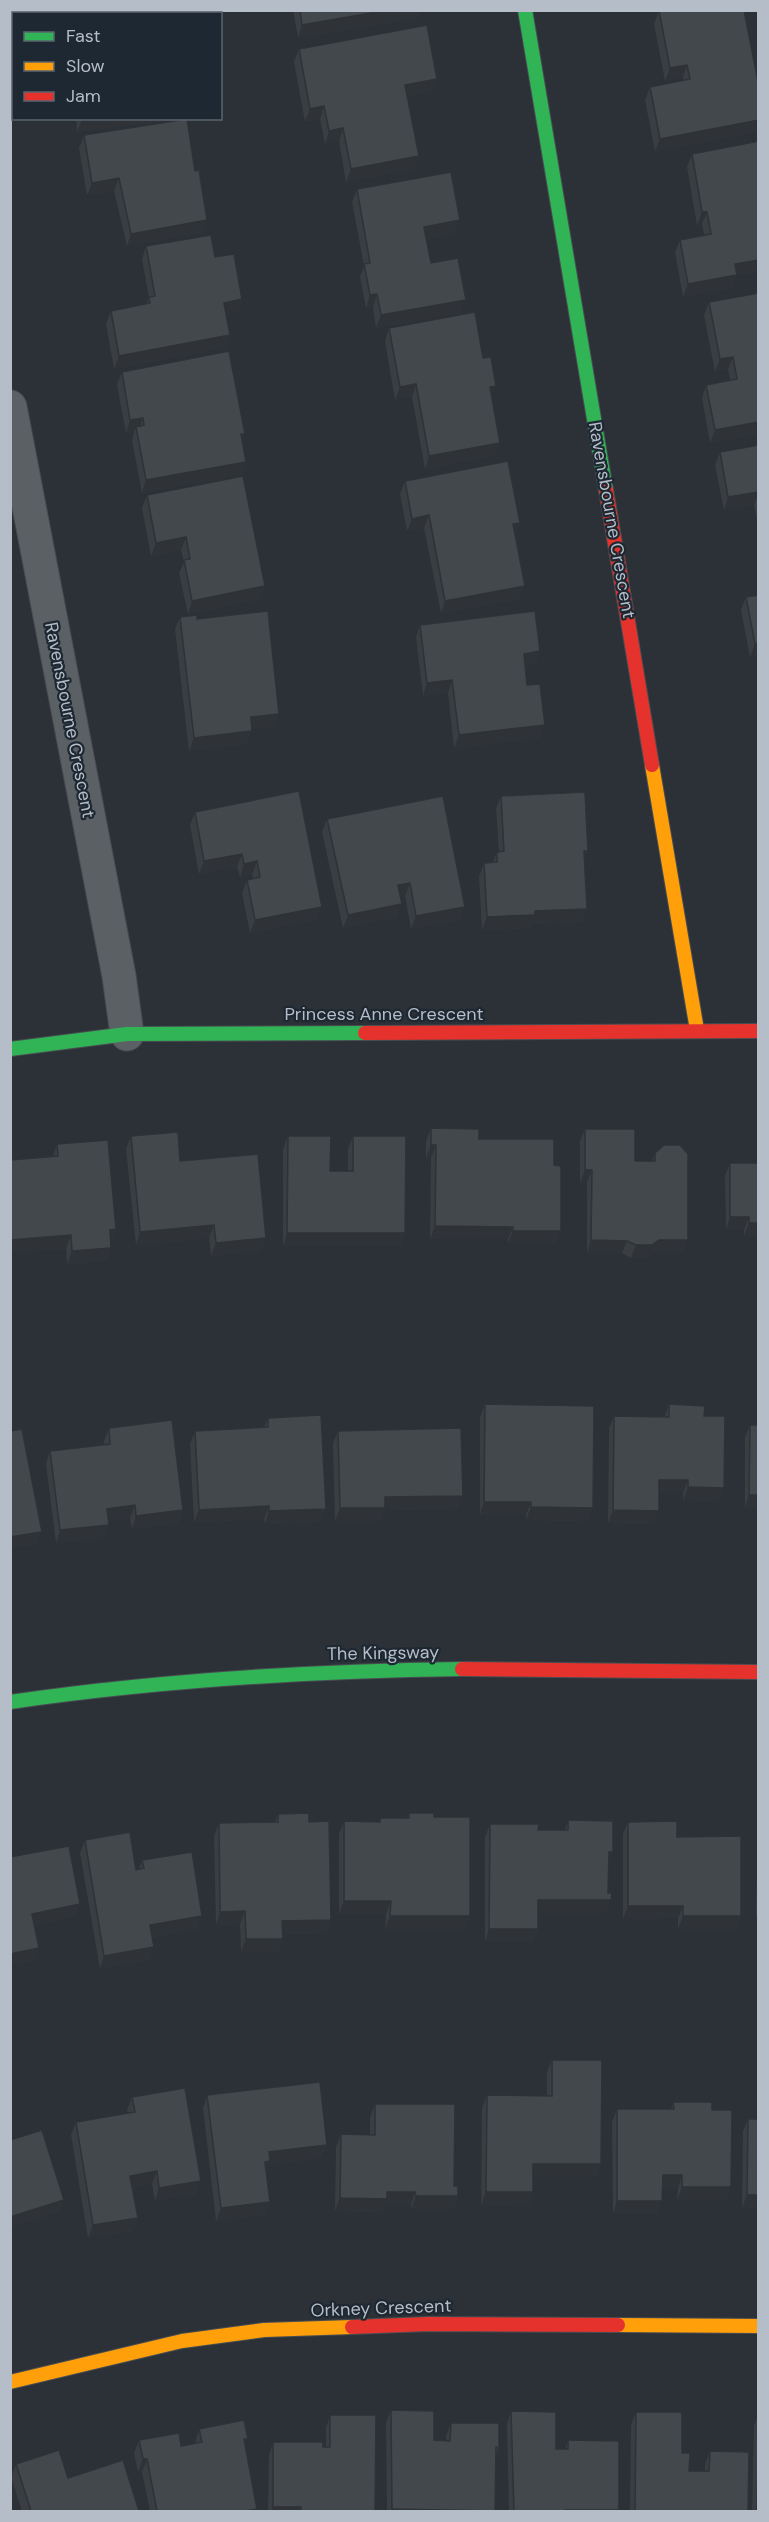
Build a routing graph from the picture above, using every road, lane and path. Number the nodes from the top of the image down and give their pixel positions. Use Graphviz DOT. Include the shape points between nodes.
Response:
graph roads {
  1 [pos="525,10"];
  2 [pos="10,407"];
  3 [pos="697,1030"];
  4 [pos="759,1031"];
  5 [pos="127,1034"];
  6 [pos="10,1049"];
  7 [pos="759,1671"];
  8 [pos="10,1702"];
  9 [pos="759,2326"];
  10 [pos="10,2382"];
  1 -- 3 [label="street, Ravensbourne Crescent"];
  2 -- 5 [label="street, Ravensbourne Crescent"];
  3 -- 4 [label="street, Princess Anne Crescent"];
  3 -- 5 [label="street, Princess Anne Crescent"];
  5 -- 6 [label="street, Princess Anne Crescent"];
  7 -- 8 [label="street, The Kingsway" via="462,1669 268,1674 93,1688"];
  9 -- 10 [label="street, Orkney Crescent" via="428,2324 264,2330 182,2341"];
}
